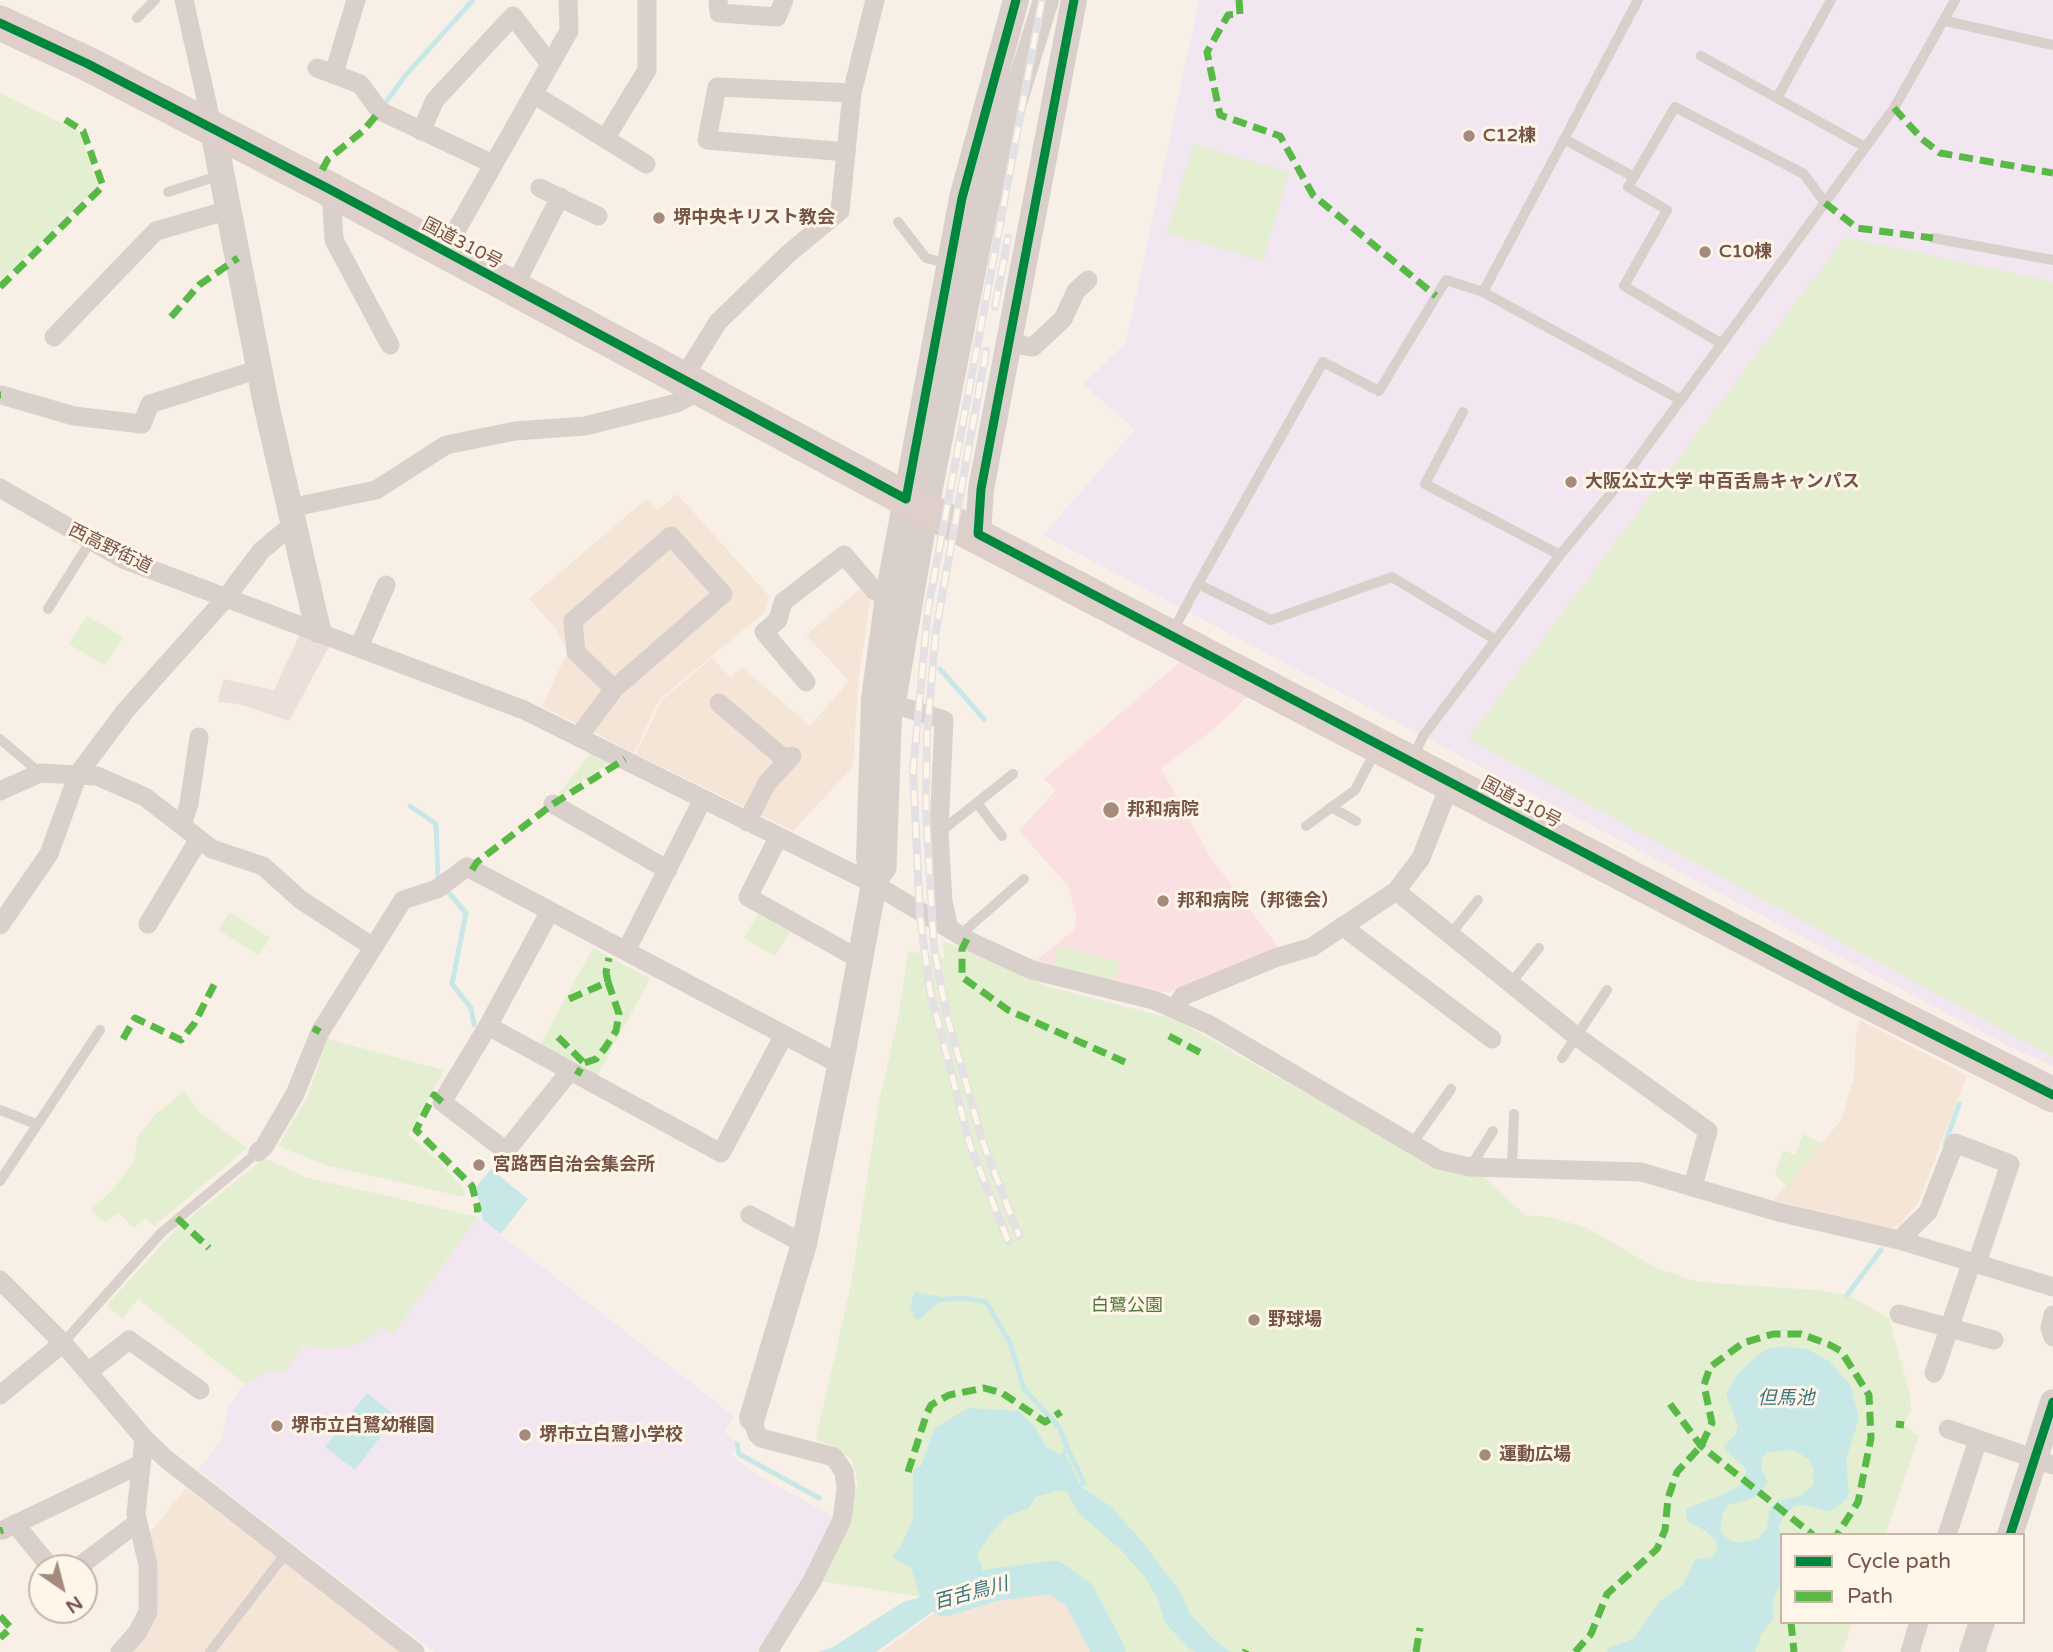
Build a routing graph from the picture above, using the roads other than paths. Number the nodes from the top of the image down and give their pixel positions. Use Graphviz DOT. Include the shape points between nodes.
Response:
graph roads {
  1 [pos="155,0"];
  2 [pos="184,0"];
  3 [pos="356,0"];
  4 [pos="568,0"];
  5 [pos="647,0"];
  6 [pos="718,0"];
  7 [pos="784,0"];
  8 [pos="875,0"];
  9 [pos="1016,0"];
  10 [pos="1046,0"];
  11 [pos="1074,0"];
  12 [pos="1638,0"];
  13 [pos="1831,0"];
  14 [pos="1955,0"];
  15 [pos="137,18"];
  16 [pos="1946,21"];
  17 [pos="0,23"];
  18 [pos="2053,45"];
  19 [pos="1701,57"];
  20 [pos="550,64"];
  21 [pos="852,93"];
  22 [pos="533,94"];
  23 [pos="1777,98"];
  24 [pos="213,130"];
  25 [pos="421,131"];
  26 [pos="606,139"];
  27 [pos="1564,139"];
  28 [pos="1866,147"];
  29 [pos="846,152"];
  30 [pos="646,163"];
  31 [pos="493,164"];
  32 [pos="222,175"];
  33 [pos="1634,177"];
  34 [pos="540,188"];
  35 [pos="331,190"];
  36 [pos="169,192"];
  37 [pos="560,197"];
  38 [pos="1825,203"];
  39 [pos="229,210"];
  40 [pos="598,216"];
  41 [pos="898,222"];
  42 [pos="1933,238"];
  43 [pos="444,252"];
  44 [pos="2053,260"];
  45 [pos="950,264"];
  46 [pos="1088,280"];
  47 [pos="513,289"];
  48 [pos="1483,292"];
  49 [pos="54,337"];
  50 [pos="1009,343"];
  51 [pos="1722,344"];
  52 [pos="390,345"];
  53 [pos="259,369"];
  54 [pos="692,385"];
  55 [pos="1,395"];
  56 [pos="1681,400"];
  57 [pos="1463,412"];
  58 [pos="0,488"];
  59 [pos="916,504"];
  60 [pos="291,516"];
  61 [pos="978,534"];
  62 [pos="90,542"];
  63 [pos="1560,555"];
  64 [pos="1198,584"];
  65 [pos="387,585"];
  66 [pos="888,596"];
  67 [pos="225,599"];
  68 [pos="48,609"];
  69 [pos="317,630"];
  70 [pos="1171,635"];
  71 [pos="1496,640"];
  72 [pos="359,648"];
  73 [pos="806,682"];
  74 [pos="614,690"];
  75 [pos="884,700"];
  76 [pos="719,703"];
  77 [pos="200,737"];
  78 [pos="579,737"];
  79 [pos="0,740"];
  80 [pos="1378,745"];
  81 [pos="1412,762"];
  82 [pos="40,773"];
  83 [pos="78,774"];
  84 [pos="1013,774"];
  85 [pos="1450,784"];
  86 [pos="3,786"];
  87 [pos="703,799"];
  88 [pos="977,803"];
  89 [pos="553,804"];
  90 [pos="1331,807"];
  91 [pos="1356,821"];
  92 [pos="747,822"];
  93 [pos="182,825"];
  94 [pos="1306,826"];
  95 [pos="939,832"];
  96 [pos="1002,836"];
  97 [pos="778,838"];
  98 [pos="199,839"];
  99 [pos="668,870"];
  100 [pos="1024,879"];
  101 [pos="874,884"];
  102 [pos="1396,891"];
  103 [pos="1478,900"];
  104 [pos="551,911"];
  105 [pos="148,924"];
  106 [pos="0,925"];
  107 [pos="1342,926"];
  108 [pos="954,932"];
  109 [pos="1450,935"];
  110 [pos="373,947"];
  111 [pos="1539,948"];
  112 [pos="626,951"];
  113 [pos="859,959"];
  114 [pos="1511,983"];
  115 [pos="1607,990"];
  116 [pos="1174,1009"];
  117 [pos="488,1026"];
  118 [pos="100,1030"];
  119 [pos="784,1035"];
  120 [pos="1576,1036"];
  121 [pos="1492,1039"];
  122 [pos="1562,1058"];
  123 [pos="841,1065"];
  124 [pos="570,1072"];
  125 [pos="1451,1089"];
  126 [pos="2053,1095"];
  127 [pos="0,1110"];
  128 [pos="1514,1114"];
  129 [pos="36,1124"];
  130 [pos="1493,1131"];
  131 [pos="1412,1143"];
  132 [pos="258,1152"];
  133 [pos="1471,1167"];
  134 [pos="1512,1167"];
  135 [pos="0,1181"];
  136 [pos="1693,1186"];
  137 [pos="750,1215"];
  138 [pos="1899,1240"];
  139 [pos="804,1244"];
  140 [pos="1974,1262"];
  141 [pos="0,1280"];
  142 [pos="2053,1287"];
  143 [pos="1899,1314"];
  144 [pos="2053,1315"];
  145 [pos="1950,1328"];
  146 [pos="2053,1337"];
  147 [pos="1994,1340"];
  148 [pos="63,1343"];
  149 [pos="88,1372"];
  150 [pos="1934,1373"];
  151 [pos="200,1390"];
  152 [pos="0,1395"];
  153 [pos="2053,1402"];
  154 [pos="752,1418"];
  155 [pos="1948,1429"];
  156 [pos="144,1438"];
  157 [pos="1978,1440"];
  158 [pos="2043,1462"];
  159 [pos="141,1464"];
  160 [pos="138,1522"];
  161 [pos="1948,1533"];
  162 [pos="2011,1533"];
  163 [pos="286,1553"];
  164 [pos="37,1554"];
  165 [pos="96,1554"];
  166 [pos="1918,1624"];
  167 [pos="1981,1624"];
  168 [pos="120,1652"];
  169 [pos="211,1652"];
  170 [pos="415,1652"];
  171 [pos="768,1652"];
  172 [pos="1910,1652"];
  173 [pos="1972,1652"];
  1 -- 15 [label="lane"];
  2 -- 24 [label="street"];
  3 -- 25 [label="street" via="325,71 360,84 380,111"];
  4 -- 20 [label="street" via="569,30"];
  5 -- 26 [label="street" via="647,70"];
  6 -- 7 [label="street" via="719,13 777,17"];
  8 -- 21 [label="street"];
  9 -- 45 [label="street" via="962,198"];
  10 -- 59 [label="street" via="985,210"];
  11 -- 50 [label="street"];
  12 -- 27 [label="lane"];
  13 -- 23 [label="lane"];
  14 -- 16 [label="lane"];
  16 -- 18 [label="lane"];
  16 -- 28 [label="lane"];
  17 -- 24 [label="highway, 国道310号"];
  19 -- 23 [label="lane"];
  20 -- 22 [label="street"];
  20 -- 25 [label="street" via="513,16 435,100"];
  21 -- 29 [label="street"];
  21 -- 29 [label="street" via="717,87 708,140"];
  22 -- 26 [label="street"];
  22 -- 31 [label="street"];
  23 -- 28 [label="lane"];
  24 -- 32 [label="street"];
  24 -- 35 [label="highway, 国道310号"];
  25 -- 31 [label="street"];
  26 -- 30 [label="street"];
  27 -- 33 [label="lane"];
  27 -- 48 [label="lane"];
  28 -- 38 [label="lane"];
  29 -- 54 [label="street" via="839,211 718,322"];
  31 -- 43 [label="street"];
  32 -- 36 [label="lane"];
  32 -- 39 [label="street"];
  33 -- 38 [label="lane" via="1675,107 1804,174"];
  33 -- 51 [label="lane" via="1628,187 1667,210 1624,286"];
  34 -- 37 [label="street"];
  35 -- 43 [label="highway, 国道310号"];
  35 -- 52 [label="street" via="334,240"];
  37 -- 40 [label="street"];
  37 -- 47 [label="street"];
  38 -- 51 [label="lane"];
  39 -- 49 [label="street" via="156,231"];
  39 -- 53 [label="street"];
  41 -- 45 [label="lane" via="926,258"];
  42 -- 44 [label="lane"];
  43 -- 47 [label="highway, 国道310号"];
  45 -- 59 [label="street"];
  46 -- 50 [label="street" via="1076,291 1063,319 1033,347"];
  47 -- 54 [label="highway, 国道310号"];
  48 -- 56 [label="lane"];
  48 -- 64 [label="lane" via="1446,280 1380,391 1324,362"];
  50 -- 61 [label="street" via="981,489"];
  51 -- 56 [label="lane"];
  53 -- 55 [label="street" via="150,404 142,424 74,416"];
  53 -- 60 [label="street"];
  54 -- 59 [label="highway, 国道310号"];
  54 -- 60 [label="street" via="677,403 585,426 515,431 446,445 376,490"];
  56 -- 63 [label="lane"];
  57 -- 63 [label="lane" via="1425,484"];
  58 -- 62 [label="street, 西高野街道"];
  59 -- 61 [label="highway, 国道310号"];
  59 -- 66 [label="street"];
  59 -- 75 [label="street"];
  60 -- 67 [label="street"];
  60 -- 69 [label="street"];
  61 -- 70 [label="highway, 国道310号"];
  62 -- 67 [label="street, 西高野街道"];
  62 -- 68 [label="lane"];
  63 -- 71 [label="lane"];
  64 -- 70 [label="lane"];
  64 -- 71 [label="lane" via="1271,620 1392,577"];
  65 -- 72 [label="street"];
  66 -- 73 [label="street" via="875,591 844,555 783,602 778,620 764,632"];
  66 -- 75 [label="street"];
  67 -- 69 [label="street, 西高野街道"];
  67 -- 83 [label="street" via="126,710"];
  69 -- 72 [label="street, 西高野街道"];
  70 -- 80 [label="highway, 国道310号" via="1201,660"];
  71 -- 81 [label="lane" via="1423,736"];
  72 -- 78 [label="street, 西高野街道" via="524,710"];
  74 -- 74 [label="street" via="723,594 671,536 573,621 576,652"];
  74 -- 78 [label="street"];
  75 -- 95 [label="street" via="944,720"];
  75 -- 101 [label="street" via="869,858"];
  76 -- 92 [label="street" via="789,758 767,783"];
  77 -- 93 [label="street"];
  78 -- 87 [label="street, 西高野街道"];
  79 -- 82 [label="lane"];
  80 -- 81 [label="highway, 国道310号"];
  80 -- 90 [label="lane" via="1354,790"];
  81 -- 85 [label="highway, 国道310号"];
  82 -- 83 [label="street"];
  82 -- 86 [label="street"];
  83 -- 93 [label="street" via="97,776 145,797"];
  83 -- 106 [label="street" via="49,854"];
  84 -- 88 [label="lane"];
  85 -- 102 [label="street" via="1421,858"];
  85 -- 126 [label="highway, 国道310号" via="1847,998"];
  87 -- 92 [label="street, 西高野街道"];
  87 -- 99 [label="street"];
  88 -- 95 [label="lane"];
  88 -- 96 [label="lane"];
  89 -- 99 [label="street"];
  90 -- 91 [label="lane"];
  90 -- 94 [label="lane"];
  92 -- 97 [label="street, 西高野街道"];
  93 -- 98 [label="street"];
  95 -- 108 [label="street" via="943,901"];
  97 -- 101 [label="street, 西高野街道"];
  97 -- 113 [label="street" via="748,897"];
  98 -- 105 [label="street"];
  98 -- 110 [label="street" via="212,849 263,866 301,900"];
  99 -- 112 [label="street"];
  100 -- 108 [label="lane"];
  101 -- 108 [label="street, 西高野街道"];
  101 -- 113 [label="street"];
  102 -- 107 [label="street"];
  102 -- 109 [label="street"];
  103 -- 109 [label="lane"];
  104 -- 110 [label="street" via="467,867 437,889 403,900"];
  104 -- 112 [label="street"];
  104 -- 117 [label="street"];
  107 -- 116 [label="street" via="1312,947 1183,996"];
  107 -- 121 [label="street"];
  108 -- 116 [label="street, 西高野街道" via="1032,970"];
  109 -- 114 [label="street"];
  110 -- 132 [label="street" via="320,1032 295,1094"];
  111 -- 114 [label="lane"];
  112 -- 119 [label="street"];
  113 -- 123 [label="street"];
  114 -- 120 [label="street"];
  115 -- 120 [label="lane"];
  116 -- 131 [label="street, 西高野街道" via="1210,1025"];
  117 -- 124 [label="street"];
  117 -- 124 [label="street" via="442,1102 506,1151"];
  118 -- 129 [label="lane"];
  119 -- 123 [label="street"];
  119 -- 124 [label="street" via="722,1153"];
  120 -- 122 [label="lane"];
  120 -- 136 [label="street" via="1708,1131"];
  123 -- 139 [label="street"];
  125 -- 131 [label="lane"];
  127 -- 129 [label="lane"];
  128 -- 134 [label="lane"];
  129 -- 135 [label="lane"];
  130 -- 133 [label="lane"];
  131 -- 133 [label="street, 西高野街道" via="1439,1160"];
  132 -- 148 [label="lane" via="161,1233"];
  133 -- 134 [label="street, 西高野街道"];
  134 -- 136 [label="street, 西高野街道" via="1641,1172"];
  136 -- 138 [label="street, 西高野街道"];
  137 -- 139 [label="street"];
  138 -- 140 [label="street, 西高野街道"];
  138 -- 140 [label="street" via="1928,1212 1955,1143 2010,1164"];
  139 -- 154 [label="street"];
  140 -- 142 [label="street, 西高野街道"];
  140 -- 145 [label="street"];
  141 -- 148 [label="street"];
  143 -- 145 [label="street"];
  144 -- 146 [label="street"];
  145 -- 147 [label="street"];
  145 -- 150 [label="street"];
  148 -- 149 [label="street"];
  148 -- 152 [label="street"];
  149 -- 151 [label="street" via="129,1340"];
  149 -- 156 [label="street"];
  153 -- 158 [label="street"];
  154 -- 171 [label="street" via="761,1438 834,1457 844,1472 846,1488 842,1520 812,1581"];
  155 -- 157 [label="street"];
  156 -- 159 [label="street"];
  156 -- 163 [label="street"];
  157 -- 158 [label="street"];
  157 -- 161 [label="street"];
  158 -- 162 [label="street"];
  159 -- 160 [label="street"];
  159 -- 164 [label="street" via="9,1527"];
  160 -- 165 [label="street"];
  160 -- 168 [label="street" via="148,1565 149,1612"];
  163 -- 169 [label="lane"];
  163 -- 170 [label="street"];
  166 -- 172 [label="street"];
  167 -- 173 [label="street"];
}
